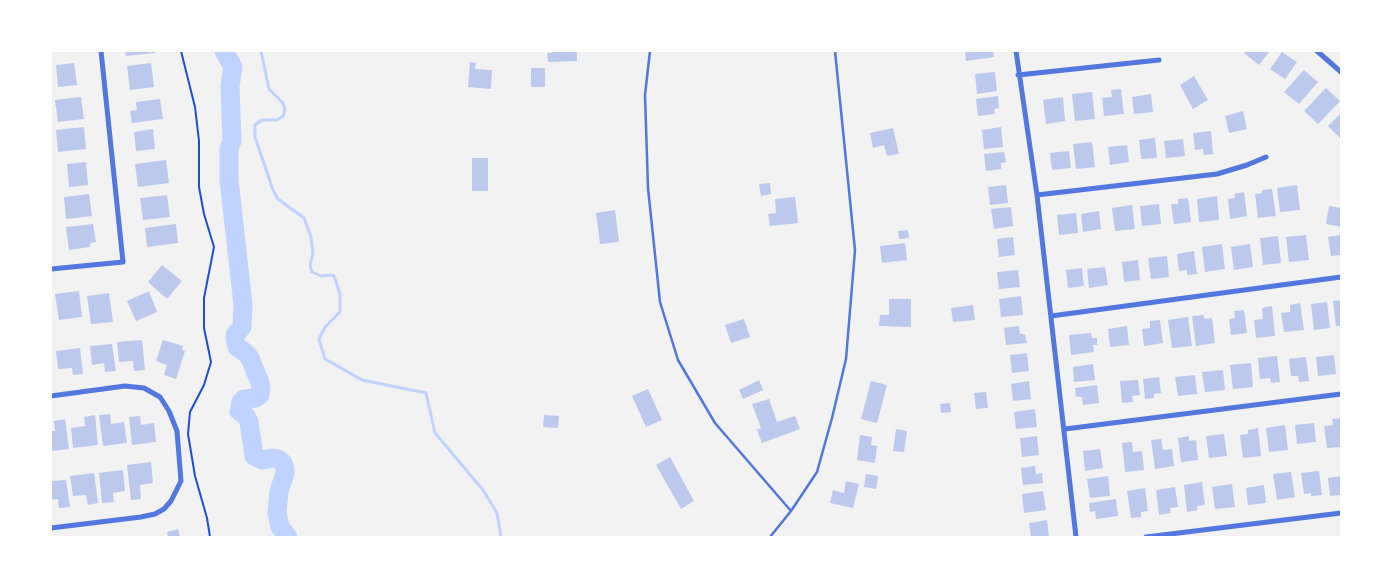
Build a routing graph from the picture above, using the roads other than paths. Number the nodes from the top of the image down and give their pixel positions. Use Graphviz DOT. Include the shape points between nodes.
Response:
graph roads {
  1 [pos="101,51"];
  2 [pos="650,51"];
  3 [pos="835,51"];
  4 [pos="1016,51"];
  5 [pos="1321,52"];
  6 [pos="1159,60"];
  7 [pos="1341,72"];
  8 [pos="1018,75"];
  9 [pos="1266,157"];
  10 [pos="1037,195"];
  11 [pos="51,268"];
  12 [pos="1341,277"];
  13 [pos="1052,316"];
  14 [pos="1341,394"];
  15 [pos="51,396"];
  16 [pos="1065,429"];
  17 [pos="790,512"];
  18 [pos="1341,513"];
  19 [pos="51,528"];
  20 [pos="770,537"];
  21 [pos="1076,537"];
  22 [pos="1146,537"];
  1 -- 11 [label="street" via="123,262"];
  2 -- 17 [label="lane" via="646,95 648,188 660,302 678,360 715,422"];
  3 -- 17 [label="lane" via="855,250 846,358 817,472"];
  4 -- 8 [label="street"];
  5 -- 7 [label="street"];
  6 -- 8 [label="street"];
  8 -- 10 [label="street"];
  9 -- 10 [label="street" via="1218,174"];
  10 -- 13 [label="street"];
  12 -- 13 [label="street"];
  13 -- 16 [label="street"];
  14 -- 16 [label="street"];
  15 -- 19 [label="street" via="126,386 144,388 160,398 170,411 177,431 181,481 171,502 155,514"];
  16 -- 21 [label="street"];
  17 -- 20 [label="lane"];
  18 -- 22 [label="street"];
}
